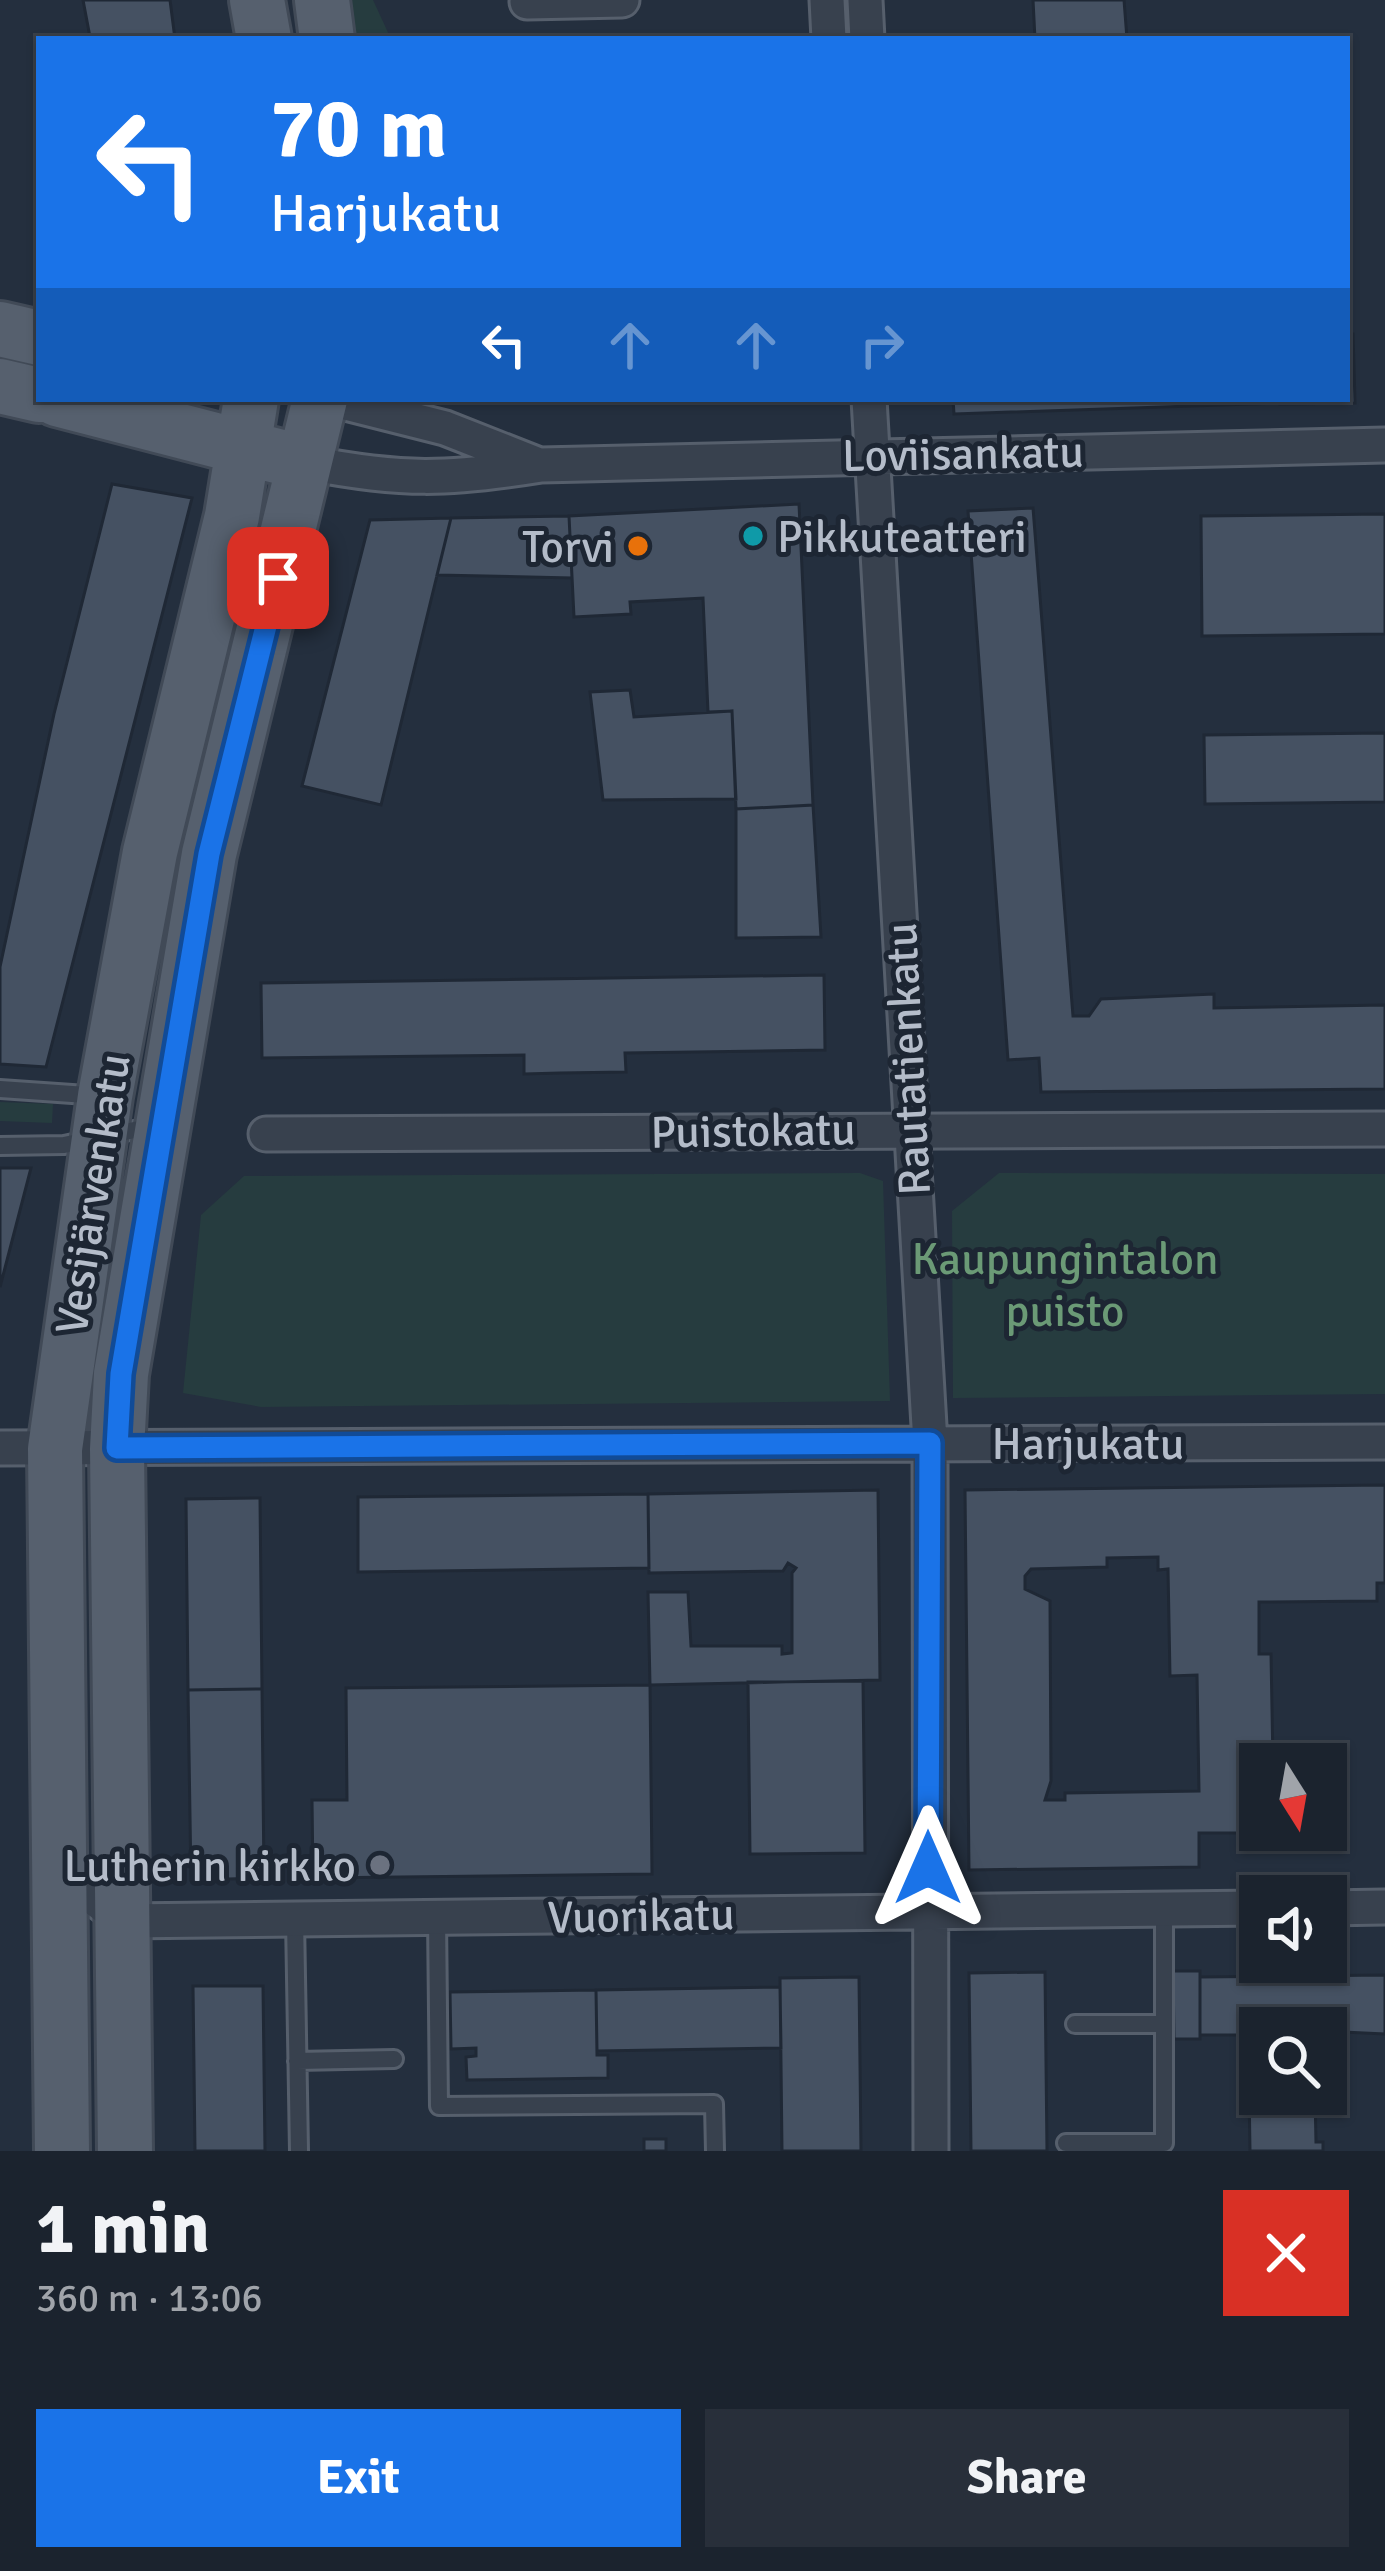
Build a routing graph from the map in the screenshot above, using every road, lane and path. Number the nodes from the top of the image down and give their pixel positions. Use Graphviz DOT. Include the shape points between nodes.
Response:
graph roads {
  1 [pos="257,0"];
  2 [pos="322,0"];
  3 [pos="622,0"];
  4 [pos="827,0"];
  5 [pos="865,0"];
  6 [pos="527,2"];
  7 [pos="263,36"];
  8 [pos="327,36"];
  9 [pos="829,36"];
  10 [pos="867,36"];
  11 [pos="0,329"];
  12 [pos="36,337"];
  13 [pos="0,386"];
  14 [pos="36,394"];
  15 [pos="81,402"];
  16 [pos="319,402"];
  17 [pos="342,402"];
  18 [pos="869,402"];
  19 [pos="247,423"];
  20 [pos="1385,445"];
  21 [pos="872,454"];
  22 [pos="309,463"];
  23 [pos="541,465"];
  24 [pos="0,1089"];
  25 [pos="102,1118"];
  26 [pos="163,1124"];
  27 [pos="911,1129"];
  28 [pos="1385,1129"];
  29 [pos="266,1134"];
  30 [pos="0,1146"];
  31 [pos="1385,1442"];
  32 [pos="930,1443"];
  33 [pos="0,1448"];
  34 [pos="117,1448"];
  35 [pos="55,1449"];
  36 [pos="58,1846"];
  37 [pos="1385,1907"];
  38 [pos="1239,1908"];
  39 [pos="1347,1908"];
  40 [pos="1164,1909"];
  41 [pos="927,1912"];
  42 [pos="437,1917"];
  43 [pos="296,1919"];
  44 [pos="123,1921"];
  45 [pos="60,2003"];
  46 [pos="1075,2024"];
  47 [pos="1164,2024"];
  48 [pos="394,2059"];
  49 [pos="297,2061"];
  50 [pos="1066,2143"];
  51 [pos="62,2151"];
  52 [pos="125,2151"];
  53 [pos="299,2151"];
  54 [pos="715,2151"];
  55 [pos="932,2151"];
  1 -- 7 [label="main road"];
  2 -- 8 [label="main road"];
  3 -- 6 [label="street"];
  4 -- 9 [label="street"];
  5 -- 10 [label="street"];
  11 -- 12 [label="main road"];
  13 -- 14 [label="main road"];
  15 -- 19 [label="main road, Loviisankatu"];
  16 -- 22 [label="main road, Vesijärvenkatu"];
  17 -- 23 [label="street, Loviisankatu" via="445,428"];
  18 -- 21 [label="street, Rautatienkatu"];
  19 -- 22 [label="main road, Loviisankatu"];
  19 -- 25 [label="main road, Vesijärvenkatu" via="150,852"];
  20 -- 21 [label="street, Loviisankatu"];
  21 -- 23 [label="street, Loviisankatu"];
  21 -- 27 [label="street, Rautatienkatu"];
  22 -- 23 [label="street, Loviisankatu" via="445,481"];
  22 -- 26 [label="main road, Vesijärvenkatu" via="209,854"];
  24 -- 25 [label="lane"];
  25 -- 26 [label="lane"];
  25 -- 30 [label="lane" via="32,1148"];
  25 -- 35 [label="main road, Vesijärvenkatu"];
  26 -- 34 [label="main road, Vesijärvenkatu" via="121,1374"];
  27 -- 28 [label="street, Puistokatu"];
  27 -- 29 [label="street, Puistokatu"];
  27 -- 32 [label="street, Rautatienkatu"];
  31 -- 32 [label="street, Harjukatu"];
  32 -- 34 [label="street, Harjukatu"];
  32 -- 41 [label="street, Rautatienkatu"];
  33 -- 35 [label="street, Harjukatu"];
  34 -- 35 [label="street, Harjukatu"];
  34 -- 44 [label="main road, Vesijärvenkatu"];
  35 -- 36 [label="main road, Vesijärvenkatu"];
  36 -- 44 [label="street" via="89,1894"];
  36 -- 45 [label="main road, Vesijärvenkatu"];
  37 -- 39 [label="street"];
  38 -- 40 [label="street, Vuorikatu"];
  40 -- 41 [label="street, Vuorikatu"];
  40 -- 47 [label="lane"];
  41 -- 42 [label="street, Vuorikatu"];
  41 -- 55 [label="street, Rautatienkatu"];
  42 -- 43 [label="street, Vuorikatu"];
  42 -- 54 [label="lane" via="439,2106 714,2104"];
  43 -- 44 [label="street, Vuorikatu"];
  43 -- 49 [label="lane"];
  44 -- 45 [label="street"];
  44 -- 52 [label="main road, Vesijärvenkatu"];
  45 -- 51 [label="main road, Vesijärvenkatu"];
  46 -- 47 [label="lane"];
  47 -- 50 [label="lane" via="1164,2143"];
  48 -- 49 [label="lane"];
  49 -- 53 [label="lane"];
}
